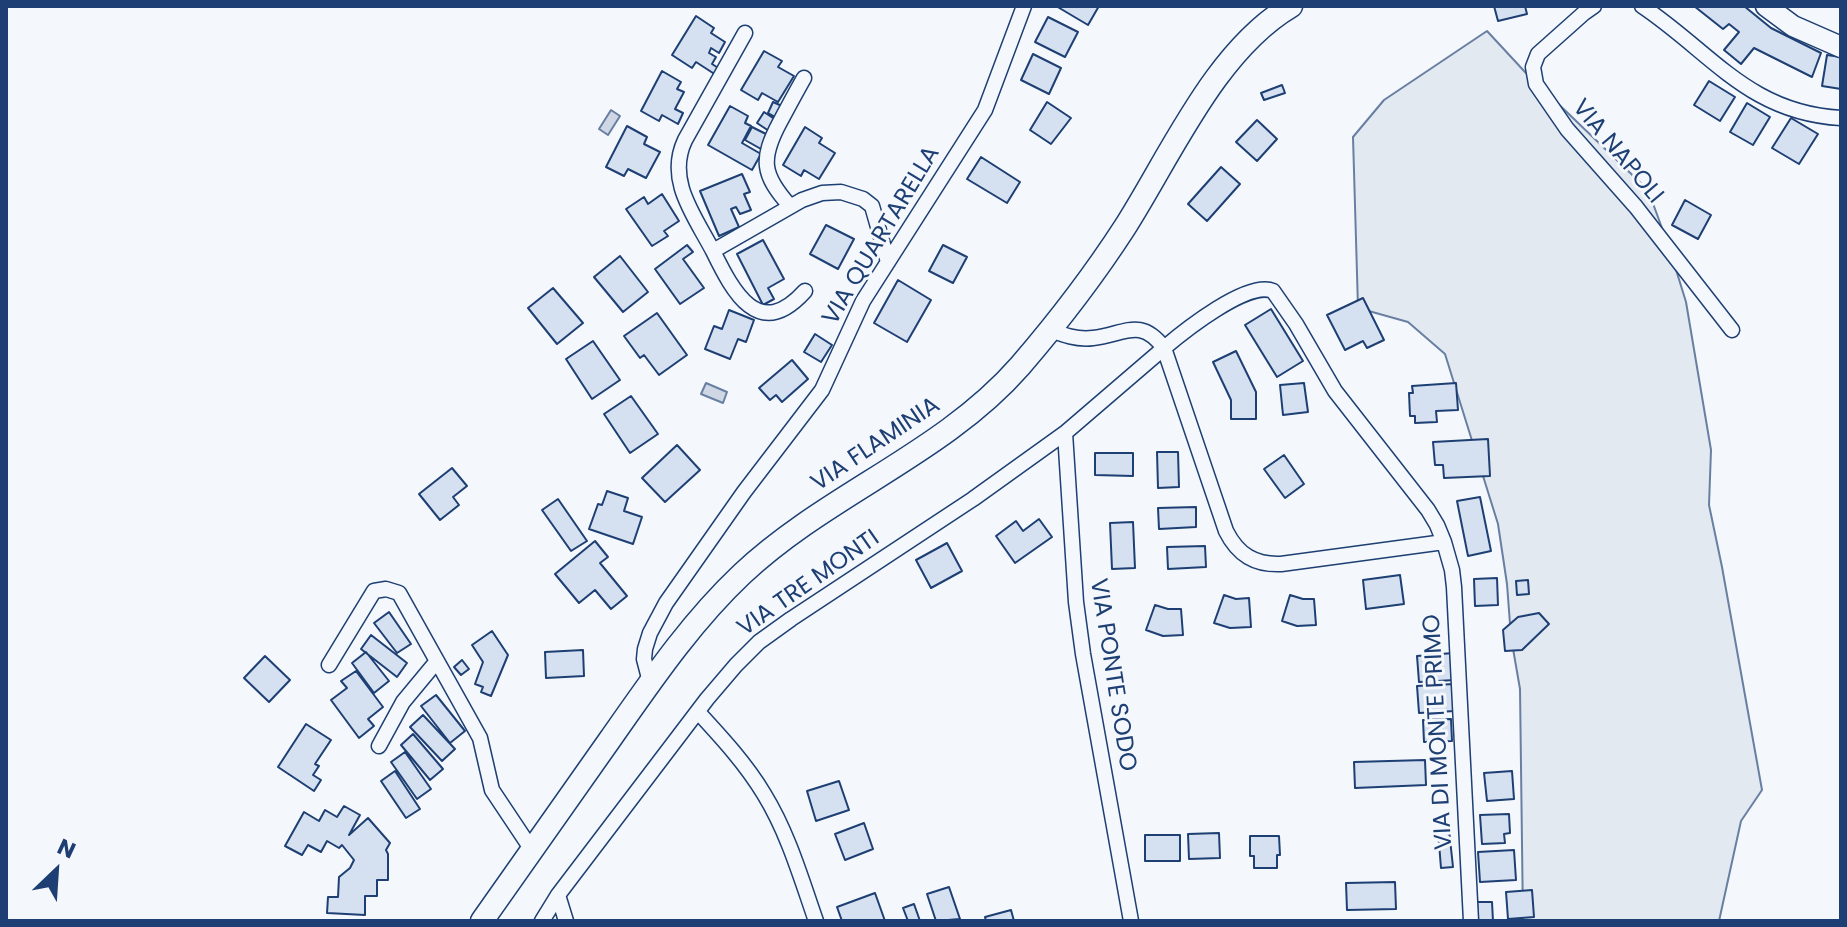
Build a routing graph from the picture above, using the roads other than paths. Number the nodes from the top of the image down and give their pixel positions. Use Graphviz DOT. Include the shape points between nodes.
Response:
graph roads {
  1 [pos="1024,6"];
  2 [pos="1291,6"];
  3 [pos="1594,6"];
  4 [pos="1642,6"];
  5 [pos="1766,6"];
  6 [pos="745,33"];
  7 [pos="1841,47"];
  8 [pos="804,78"];
  9 [pos="1841,118"];
  10 [pos="790,206"];
  11 [pos="713,251"];
  12 [pos="888,262"];
  13 [pos="1269,289"];
  14 [pos="805,291"];
  15 [pos="1049,329"];
  16 [pos="1732,330"];
  17 [pos="1164,348"];
  18 [pos="1065,433"];
  19 [pos="1444,542"];
  20 [pos="437,661"];
  21 [pos="329,665"];
  22 [pos="650,682"];
  23 [pos="698,712"];
  24 [pos="379,746"];
  25 [pos="532,850"];
  26 [pos="558,895"];
  27 [pos="482,921"];
  28 [pos="542,921"];
  29 [pos="566,921"];
  30 [pos="816,921"];
  31 [pos="1131,921"];
  32 [pos="1471,921"];
  1 -- 12 [label="street, VIA QUARTARELLA" via="985,110"];
  2 -- 15 [label="main road, VIA FLAMINIA" via="1262,27 1219,76 1115,242"];
  3 -- 16 [label="street, VIA NAPOLI" via="1536,58 1536,84"];
  4 -- 9 [label="street" via="1759,96 1797,112"];
  5 -- 7 [label="main road" via="1793,26"];
  6 -- 11 [label="street" via="685,140 677,165 684,194"];
  8 -- 10 [label="street" via="767,151 772,183"];
  10 -- 11 [label="street"];
  10 -- 12 [label="street" via="828,192 867,200"];
  11 -- 14 [label="street" via="734,291 756,309 779,312"];
  12 -- 22 [label="street, VIA QUARTARELLA" via="854,317 822,390 666,603 645,649"];
  13 -- 17 [label="street, VIA TRE MONTI" via="1210,313"];
  13 -- 19 [label="street, VIA DI MONTE PRIMO" via="1280,298 1335,391 1420,497"];
  15 -- 17 [label="street" via="1083,339 1140,329"];
  15 -- 22 [label="main road, VIA FLAMINIA" via="977,408 785,537 743,573"];
  17 -- 18 [label="street, VIA TRE MONTI"];
  17 -- 19 [label="street" via="1226,531 1243,554 1281,564"];
  18 -- 23 [label="street, VIA TRE MONTI" via="768,634"];
  18 -- 31 [label="street, VIA PONTE SODO" via="1083,654"];
  19 -- 32 [label="street, VIA DI MONTE PRIMO" via="1454,587"];
  20 -- 21 [label="street" via="399,593 386,589 374,591"];
  20 -- 24 [label="street" via="403,702"];
  20 -- 25 [label="street" via="480,738 492,790"];
  22 -- 25 [label="main road, VIA FLAMINIA"];
  23 -- 26 [label="street, VIA TRE MONTI"];
  23 -- 30 [label="street" via="765,796"];
  25 -- 27 [label="main road, VIA FLAMINIA"];
  26 -- 28 [label="street, VIA TRE MONTI"];
  26 -- 29 [label="street"];
}
